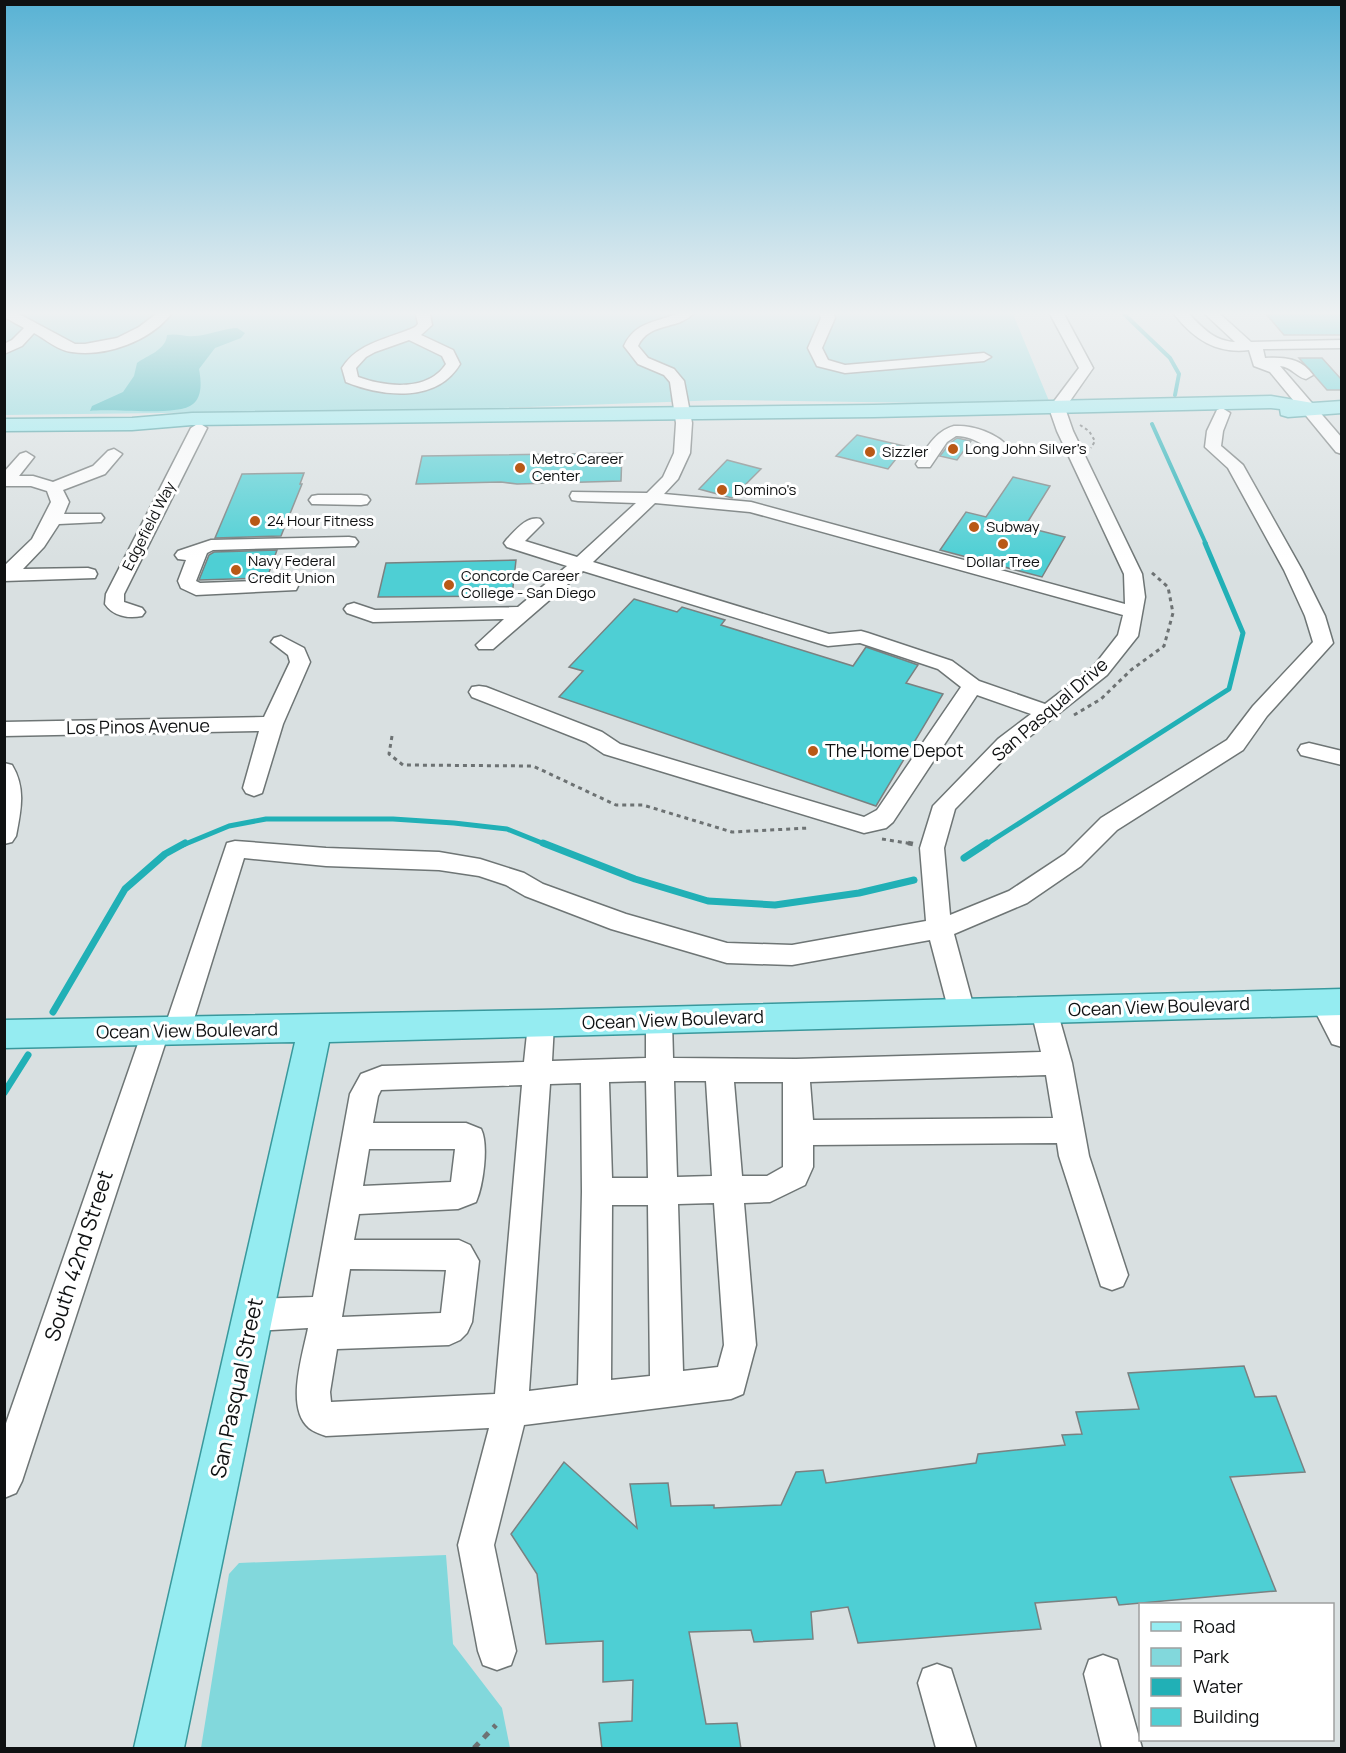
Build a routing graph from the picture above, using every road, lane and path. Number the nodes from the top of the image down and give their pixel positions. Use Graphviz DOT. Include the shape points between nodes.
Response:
graph roads {
  1 [pos="679,396"];
  2 [pos="1069,396"];
  3 [pos="1298,396"];
  4 [pos="1341,407"];
  5 [pos="1308,408"];
  6 [pos="1058,413"];
  7 [pos="1222,413"];
  8 [pos="683,418"];
  9 [pos="296,419"];
  10 [pos="132,424"];
  11 [pos="4,425"];
  12 [pos="199,428"];
  13 [pos="1002,449"];
  14 [pos="1341,449"];
  15 [pos="114,454"];
  16 [pos="26,457"];
  17 [pos="1092,457"];
  18 [pos="924,464"];
  19 [pos="5,481"];
  20 [pos="54,489"];
  21 [pos="578,496"];
  22 [pos="651,498"];
  23 [pos="318,500"];
  24 [pos="361,500"];
  25 [pos="95,518"];
  26 [pos="53,519"];
  27 [pos="534,523"];
  28 [pos="349,543"];
  29 [pos="1146,563"];
  30 [pos="580,564"];
  31 [pos="88,574"];
  32 [pos="5,575"];
  33 [pos="289,586"];
  34 [pos="354,609"];
  35 [pos="135,612"];
  36 [pos="1133,612"];
  37 [pos="522,613"];
  38 [pos="281,642"];
  39 [pos="486,645"];
  40 [pos="972,686"];
  41 [pos="479,692"];
  42 [pos="1045,711"];
  43 [pos="1070,718"];
  44 [pos="272,724"];
  45 [pos="4,729"];
  46 [pos="392,736"];
  47 [pos="1310,750"];
  48 [pos="1341,758"];
  49 [pos="4,771"];
  50 [pos="254,788"];
  51 [pos="817,829"];
  52 [pos="4,836"];
  53 [pos="878,838"];
  54 [pos="932,848"];
  55 [pos="940,929"];
  56 [pos="1333,1002"];
  57 [pos="1044,1010"];
  58 [pos="962,1012"];
  59 [pos="659,1021"];
  60 [pos="541,1024"];
  61 [pos="315,1027"];
  62 [pos="166,1032"];
  63 [pos="4,1034"];
  64 [pos="1341,1036"];
  65 [pos="1058,1063"];
  66 [pos="660,1069"];
  67 [pos="719,1070"];
  68 [pos="796,1071"];
  69 [pos="595,1072"];
  70 [pos="537,1074"];
  71 [pos="1069,1130"];
  72 [pos="799,1133"];
  73 [pos="357,1136"];
  74 [pos="729,1190"];
  75 [pos="663,1191"];
  76 [pos="597,1192"];
  77 [pos="346,1201"];
  78 [pos="336,1254"];
  79 [pos="1112,1275"];
  80 [pos="252,1315"];
  81 [pos="325,1323"];
  82 [pos="667,1390"];
  83 [pos="594,1399"];
  84 [pos="511,1410"];
  85 [pos="4,1480"];
  86 [pos="497,1651"];
  87 [pos="1103,1674"];
  88 [pos="937,1683"];
  89 [pos="496,1725"];
  90 [pos="159,1749"];
  91 [pos="474,1749"];
  92 [pos="956,1749"];
  93 [pos="1122,1749"];
  1 -- 8 [label="street"];
  2 -- 6 [label="street"];
  3 -- 5 [label="street"];
  4 -- 5 [label="main road"];
  5 -- 6 [label="main road" via="1271,402"];
  5 -- 7 [label="main road"];
  5 -- 14 [label="street"];
  6 -- 7 [label="main road"];
  6 -- 8 [label="main road"];
  6 -- 17 [label="path" via="1089,431 1095,441"];
  6 -- 36 [label="street, San Pasqual Drive" via="1133,574"];
  7 -- 55 [label="street" via="1213,447 1235,465 1293,570 1315,616 1323,644 1260,711 1235,745 1109,824 1073,860 1018,897"];
  8 -- 9 [label="main road"];
  8 -- 12 [label="main road"];
  8 -- 22 [label="street" via="682,453 670,479"];
  9 -- 10 [label="main road" via="192,419"];
  9 -- 12 [label="main road" via="207,424"];
  10 -- 11 [label="main road"];
  10 -- 12 [label="main road"];
  12 -- 35 [label="street, Edgefield Way" via="115,594 114,604"];
  13 -- 18 [label="street" via="990,438 954,430"];
  15 -- 20 [label="street" via="99,470"];
  16 -- 19 [label="street"];
  19 -- 20 [label="street" via="33,481"];
  20 -- 26 [label="street" via="60,502"];
  21 -- 22 [label="street"];
  22 -- 30 [label="street"];
  22 -- 36 [label="street" via="751,507"];
  23 -- 24 [label="street"];
  25 -- 26 [label="street"];
  26 -- 32 [label="street" via="39,545"];
  27 -- 30 [label="street" via="513,543"];
  28 -- 33 [label="street" via="211,545 192,552 187,581 196,589"];
  29 -- 43 [label="path" via="1168,587 1173,613 1164,646 1101,699"];
  30 -- 37 [label="street"];
  30 -- 40 [label="street" via="828,640 861,637 945,665"];
  31 -- 32 [label="street"];
  34 -- 37 [label="street" via="373,616"];
  36 -- 42 [label="street, San Pasqual Drive" via="1128,636 1101,670"];
  37 -- 39 [label="street"];
  38 -- 44 [label="street" via="297,652 300,662"];
  40 -- 41 [label="street" via="885,816 864,825 612,749 594,737"];
  40 -- 42 [label="street"];
  42 -- 54 [label="street, San Pasqual Drive" via="944,806"];
  44 -- 45 [label="street, Los Pinos Avenue"];
  44 -- 50 [label="street"];
  46 -- 51 [label="path" via="389,754 403,765 533,766 616,805 643,805 732,832"];
  47 -- 48 [label="street"];
  49 -- 52 [label="street" via="11,782 12,795"];
  53 -- 54 [label="path"];
  54 -- 55 [label="street, San Pasqual Drive"];
  55 -- 58 [label="street, San Pasqual Drive"];
  55 -- 62 [label="street" via="792,955 728,953 620,922 480,868 439,861 235,849"];
  56 -- 57 [label="main road, Ocean View Boulevard"];
  56 -- 64 [label="street"];
  57 -- 58 [label="main road, Ocean View Boulevard"];
  57 -- 65 [label="street"];
  58 -- 59 [label="main road, Ocean View Boulevard"];
  59 -- 60 [label="main road, Ocean View Boulevard"];
  59 -- 66 [label="street"];
  60 -- 61 [label="main road, Ocean View Boulevard"];
  60 -- 70 [label="street"];
  61 -- 62 [label="main road, Ocean View Boulevard"];
  61 -- 80 [label="main road, San Pasqual Street"];
  62 -- 63 [label="main road, Ocean View Boulevard"];
  62 -- 85 [label="street, South 42nd Street"];
  65 -- 68 [label="street"];
  65 -- 71 [label="street"];
  66 -- 67 [label="street"];
  66 -- 69 [label="street"];
  66 -- 75 [label="street"];
  67 -- 68 [label="street"];
  67 -- 74 [label="street"];
  68 -- 72 [label="street"];
  69 -- 70 [label="street"];
  69 -- 76 [label="street"];
  70 -- 73 [label="street" via="382,1078 371,1082 364,1094"];
  70 -- 84 [label="street"];
  71 -- 72 [label="street"];
  71 -- 79 [label="street"];
  72 -- 74 [label="street" via="795,1176 770,1189"];
  73 -- 77 [label="street"];
  73 -- 77 [label="street" via="471,1138 465,1191 458,1195"];
  74 -- 75 [label="street"];
  74 -- 82 [label="street" via="738,1358 730,1382"];
  75 -- 76 [label="street"];
  75 -- 82 [label="street"];
  76 -- 83 [label="street"];
  77 -- 78 [label="street"];
  78 -- 81 [label="street"];
  78 -- 81 [label="street" via="459,1256 463,1261 456,1322 449,1329"];
  80 -- 81 [label="street"];
  80 -- 90 [label="main road, San Pasqual Street"];
  81 -- 84 [label="street" via="313,1404 326,1419"];
  82 -- 83 [label="street"];
  83 -- 84 [label="street"];
  84 -- 86 [label="street" via="476,1545"];
  87 -- 93 [label="street"];
  88 -- 92 [label="street"];
  89 -- 91 [label="path"];
}
